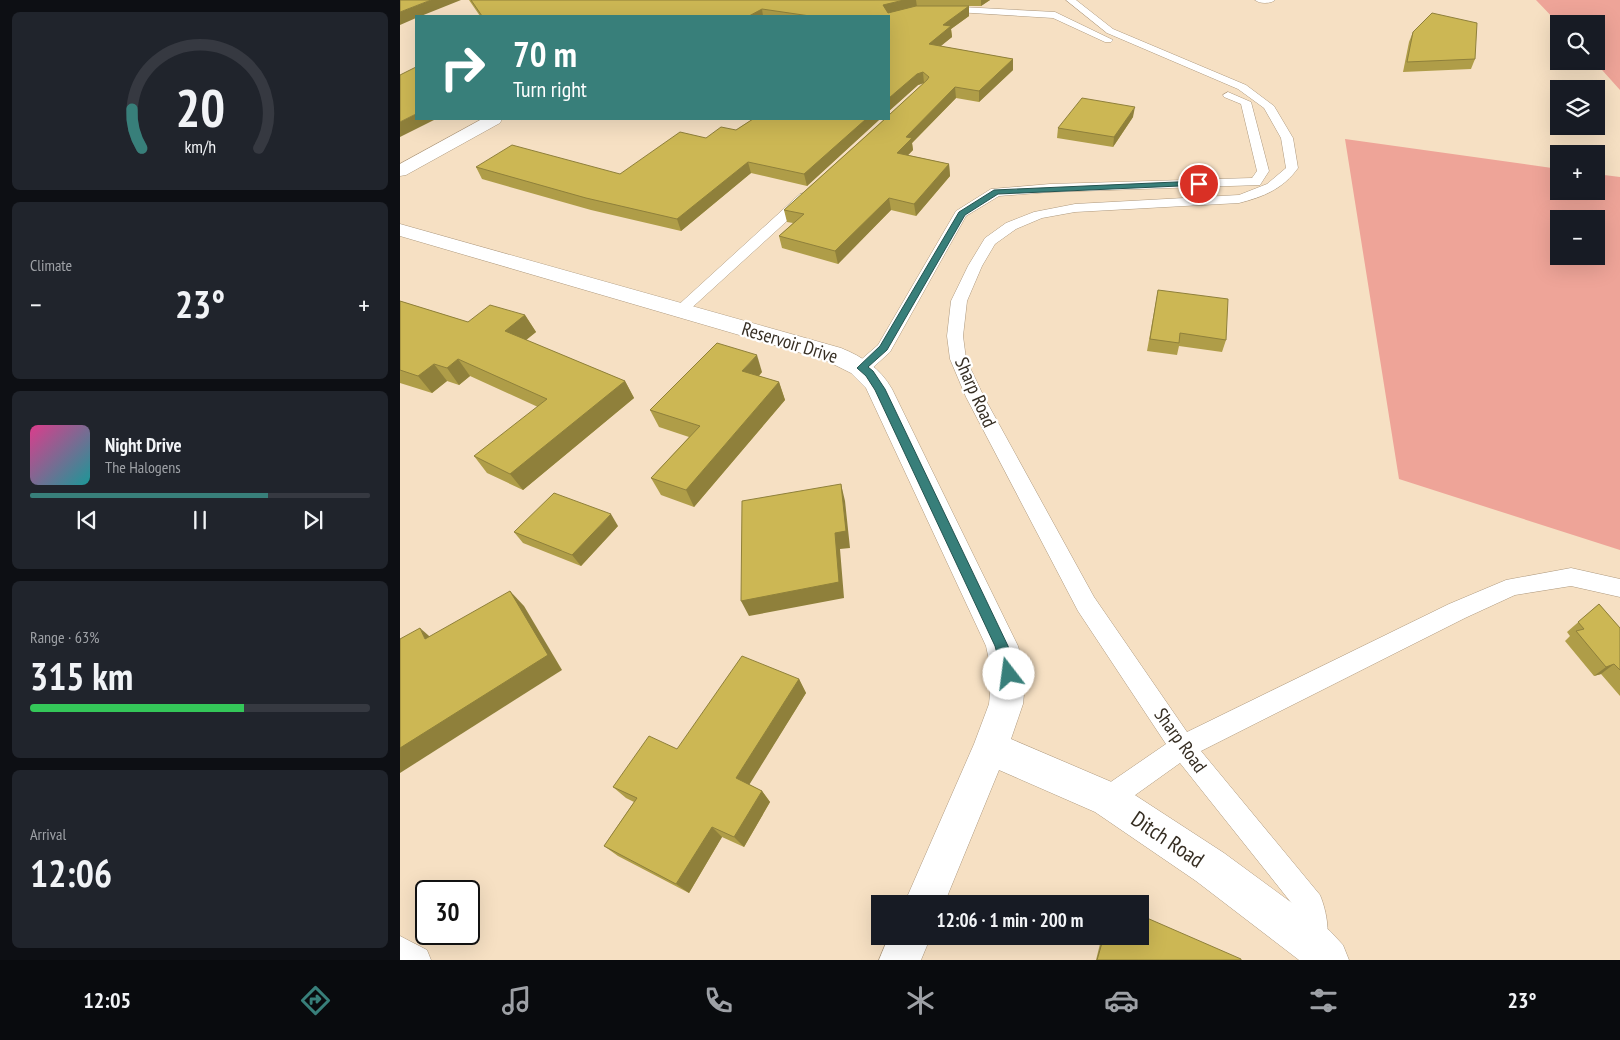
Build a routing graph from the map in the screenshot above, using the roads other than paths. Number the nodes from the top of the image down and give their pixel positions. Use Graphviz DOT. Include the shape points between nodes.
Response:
graph roads {
  1 [pos="1070,0"];
  2 [pos="1259,0"];
  3 [pos="1271,0"];
  4 [pos="1042,7"];
  5 [pos="932,10"];
  6 [pos="1055,15"];
  7 [pos="492,120"];
  8 [pos="400,171"];
  9 [pos="814,189"];
  10 [pos="400,230"];
  11 [pos="680,310"];
  12 [pos="862,368"];
  13 [pos="1620,588"];
  14 [pos="1183,747"];
  15 [pos="990,748"];
  16 [pos="1108,799"];
  17 [pos="928,895"];
  18 [pos="906,945"];
  19 [pos="400,950"];
  20 [pos="1321,953"];
  21 [pos="417,960"];
  22 [pos="900,960"];
  1 -- 14 [label="lane, Sharp Road" via="1110,31 1242,87 1268,106 1287,138 1292,168 1282,181 1252,197 1229,201 1075,208 1040,214 1011,226 990,241 974,266 959,301 955,336 958,359 975,397 1086,604"];
  2 -- 3 [label="lane"];
  4 -- 6 [label="lane"];
  5 -- 6 [label="lane"];
  6 -- 12 [label="lane" via="1246,102 1263,171 1256,182 996,192 961,214 884,348"];
  7 -- 8 [label="street"];
  9 -- 11 [label="lane"];
  10 -- 11 [label="street, Reservoir Drive"];
  11 -- 12 [label="street, Reservoir Drive" via="834,354"];
  12 -- 15 [label="street, Reservoir Drive" via="880,389 1002,646 1009,674 1007,696"];
  13 -- 14 [label="lane" via="1571,577 1514,586"];
  14 -- 16 [label="lane"];
  14 -- 20 [label="lane, Sharp Road" via="1310,905"];
  15 -- 16 [label="street, Ditch Road"];
  15 -- 17 [label="street, Reservoir Drive"];
  16 -- 20 [label="street, Ditch Road" via="1210,866"];
  18 -- 22 [label="street"];
  19 -- 21 [label="lane"];
}
